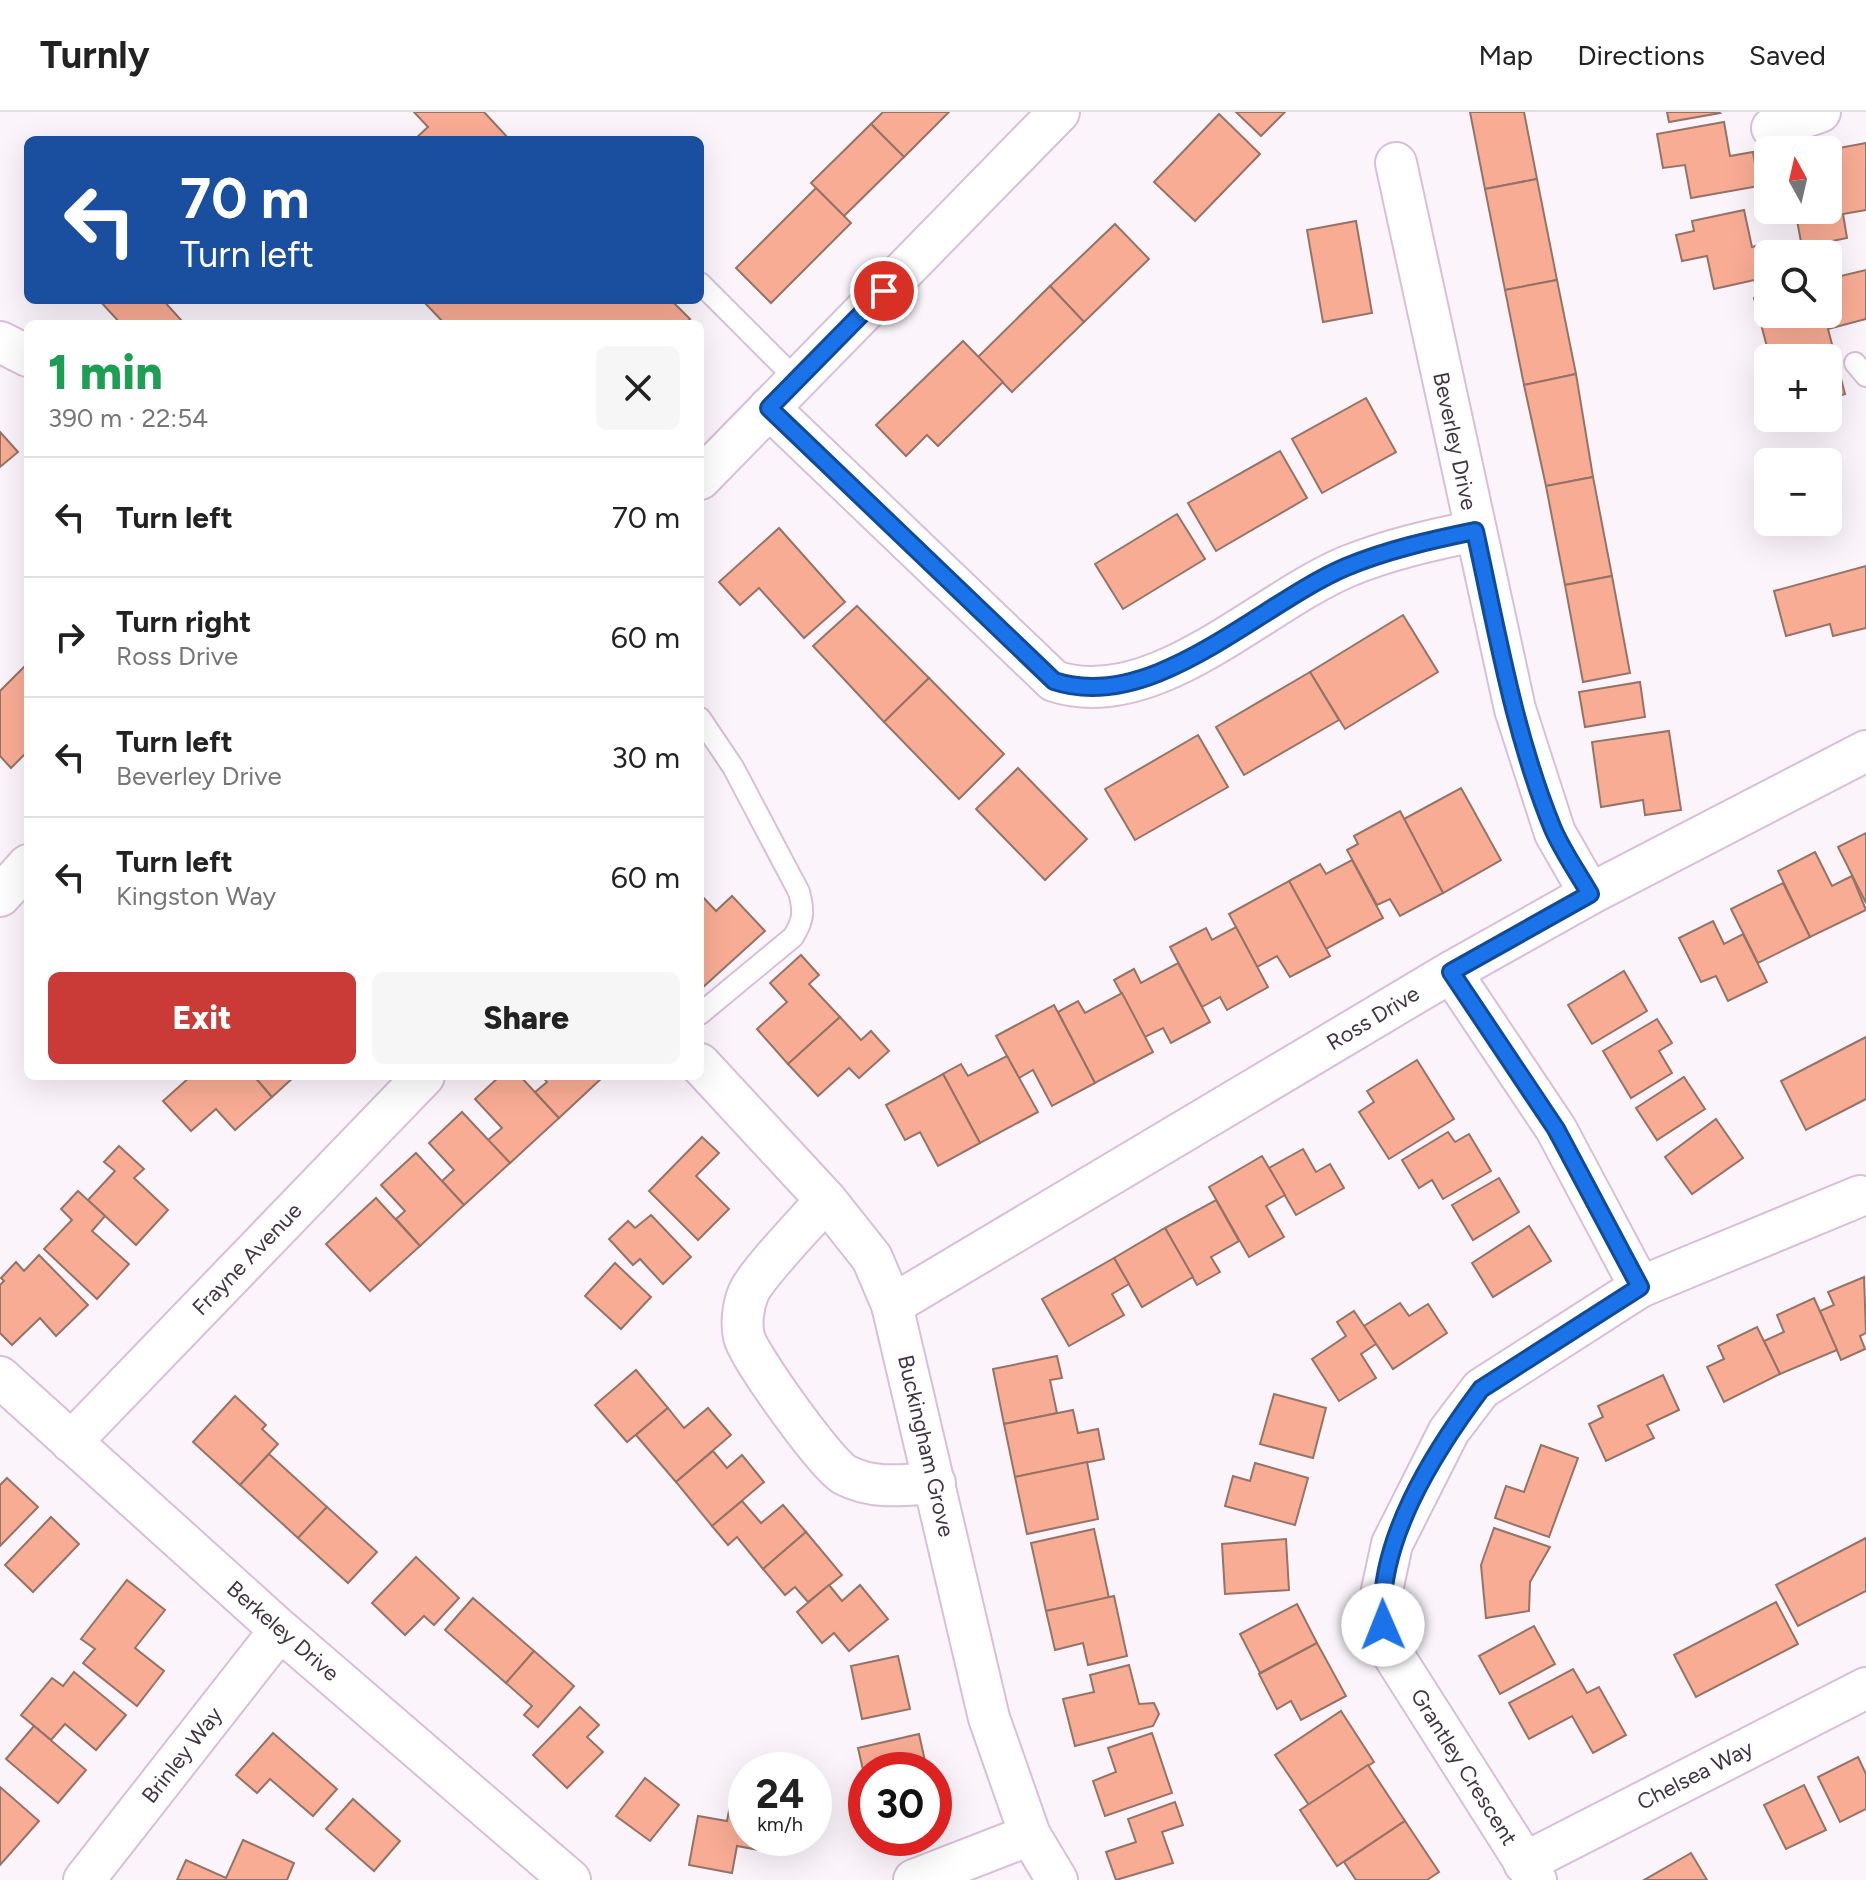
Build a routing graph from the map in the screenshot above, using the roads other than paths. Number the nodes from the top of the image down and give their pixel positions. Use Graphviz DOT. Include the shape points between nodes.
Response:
graph roads {
  1 [pos="1059,112"];
  2 [pos="1820,112"];
  3 [pos="1769,130"];
  4 [pos="1396,163"];
  5 [pos="704,287"];
  6 [pos="0,342"];
  7 [pos="24,354"];
  8 [pos="797,380"];
  9 [pos="769,408"];
  10 [pos="704,475"];
  11 [pos="1475,531"];
  12 [pos="704,724"];
  13 [pos="1866,751"];
  14 [pos="24,869"];
  15 [pos="1590,894"];
  16 [pos="0,896"];
  17 [pos="1451,972"];
  18 [pos="704,1011"];
  19 [pos="704,1068"];
  20 [pos="420,1080"];
  21 [pos="1861,1187"];
  22 [pos="826,1200"];
  23 [pos="1640,1287"];
  24 [pos="892,1305"];
  25 [pos="0,1377"];
  26 [pos="71,1442"];
  27 [pos="935,1483"];
  28 [pos="280,1630"];
  29 [pos="1866,1688"];
  30 [pos="1030,1835"];
  31 [pos="1530,1871"];
  32 [pos="84,1880"];
  33 [pos="570,1880"];
  34 [pos="914,1880"];
  35 [pos="1057,1880"];
  1 -- 8 [label="street"];
  2 -- 3 [label="street"];
  4 -- 11 [label="street, Beverley Drive"];
  5 -- 8 [label="lane"];
  6 -- 7 [label="street"];
  8 -- 9 [label="street"];
  9 -- 10 [label="street"];
  9 -- 11 [label="street" via="1054,681 1078,689 1117,688 1163,670 1344,568 1420,542"];
  11 -- 15 [label="street, Beverley Drive" via="1515,709 1540,793 1555,833"];
  12 -- 18 [label="lane" via="740,780 804,910 793,937"];
  13 -- 15 [label="street, Ross Drive"];
  14 -- 16 [label="street"];
  15 -- 17 [label="street, Ross Drive"];
  17 -- 23 [label="street" via="1556,1129"];
  17 -- 24 [label="street, Ross Drive"];
  19 -- 22 [label="street, Buckingham Grove"];
  20 -- 26 [label="street, Frayne Avenue"];
  21 -- 23 [label="street, Grantley Crescent"];
  22 -- 24 [label="street, Buckingham Grove" via="872,1258"];
  22 -- 27 [label="street" via="748,1292 744,1337 764,1375 841,1473 885,1486"];
  23 -- 31 [label="street, Grantley Crescent" via="1481,1389 1449,1431 1392,1544 1381,1595 1392,1653"];
  24 -- 27 [label="street, Buckingham Grove"];
  25 -- 26 [label="street, Berkeley Drive"];
  26 -- 28 [label="street, Berkeley Drive"];
  27 -- 30 [label="street, Buckingham Grove" via="989,1718"];
  28 -- 32 [label="street, Brinley Way"];
  28 -- 33 [label="street, Berkeley Drive"];
  29 -- 31 [label="street, Chelsea Way"];
  30 -- 34 [label="street"];
  30 -- 35 [label="street, Buckingham Grove"];
}
